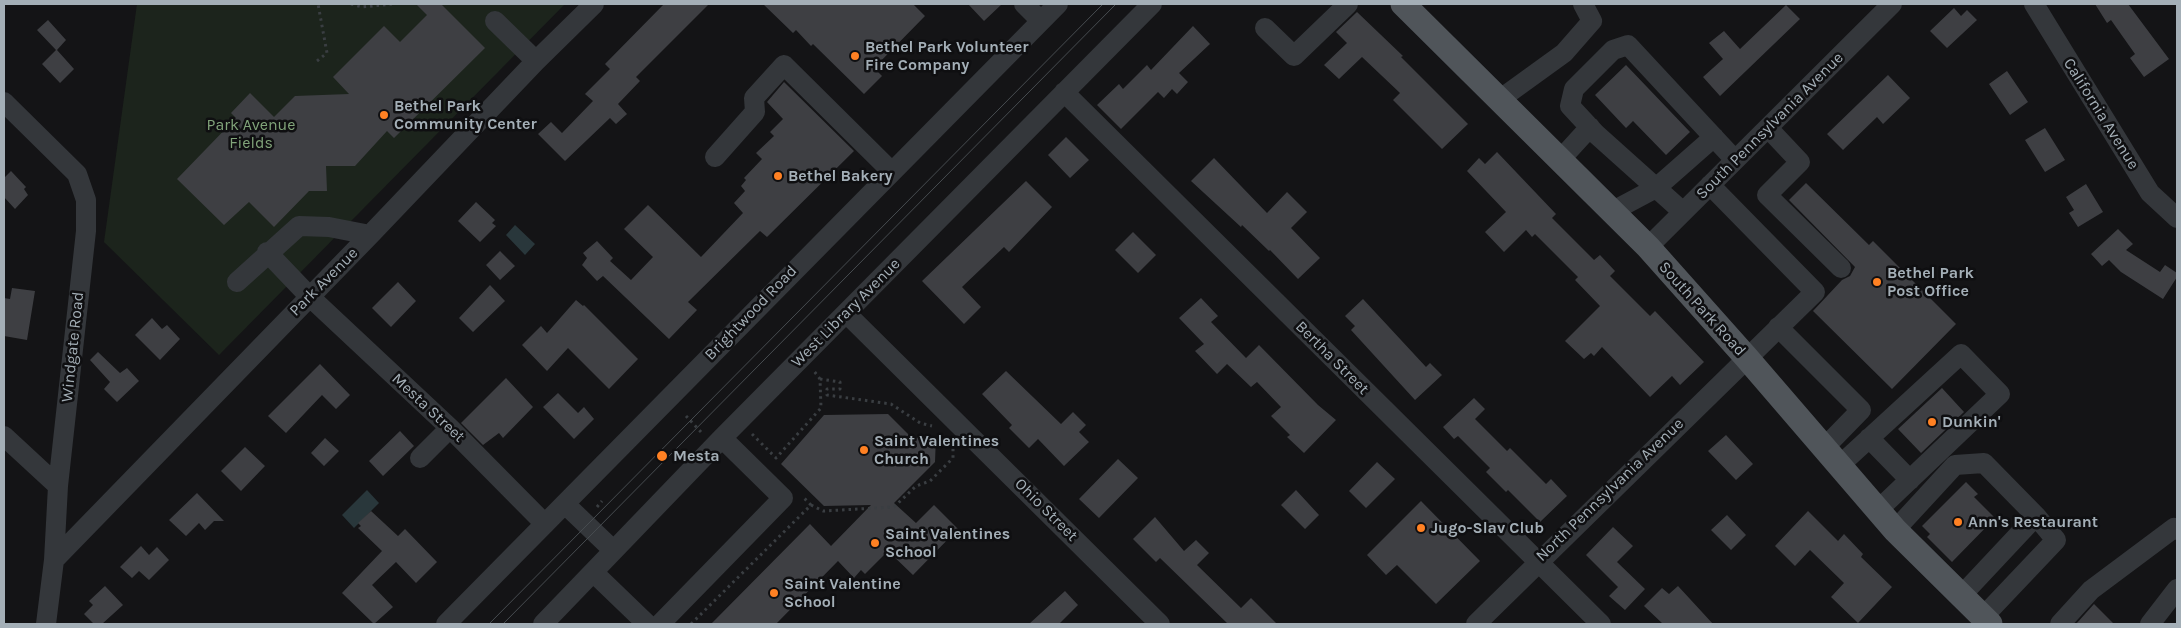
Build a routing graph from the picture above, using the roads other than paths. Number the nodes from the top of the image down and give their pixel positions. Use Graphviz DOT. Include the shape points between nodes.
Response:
graph roads {
  1 [pos="594,4"];
  2 [pos="1024,4"];
  3 [pos="1058,4"];
  4 [pos="1152,4"];
  5 [pos="1348,4"];
  6 [pos="1583,4"];
  7 [pos="1892,4"];
  8 [pos="2034,4"];
  9 [pos="1408,5"];
  10 [pos="495,20"];
  11 [pos="1040,21"];
  12 [pos="1265,28"];
  13 [pos="536,61"];
  14 [pos="1064,92"];
  15 [pos="1499,100"];
  16 [pos="4,102"];
  17 [pos="1590,127"];
  18 [pos="1768,128"];
  19 [pos="1714,137"];
  20 [pos="715,157"];
  21 [pos="1560,160"];
  22 [pos="1735,160"];
  23 [pos="891,171"];
  24 [pos="1710,186"];
  25 [pos="1656,188"];
  26 [pos="1612,212"];
  27 [pos="1683,212"];
  28 [pos="2177,218"];
  29 [pos="370,235"];
  30 [pos="1648,247"];
  31 [pos="268,252"];
  32 [pos="1841,268"];
  33 [pos="237,282"];
  34 [pos="309,296"];
  35 [pos="846,313"];
  36 [pos="1778,327"];
  37 [pos="1746,357"];
  38 [pos="450,428"];
  39 [pos="4,436"];
  40 [pos="722,438"];
  41 [pos="1869,438"];
  42 [pos="1831,457"];
  43 [pos="420,458"];
  44 [pos="1910,480"];
  45 [pos="58,486"];
  46 [pos="565,504"];
  47 [pos="1878,510"];
  48 [pos="2036,516"];
  49 [pos="545,524"];
  50 [pos="1894,530"];
  51 [pos="2177,530"];
  52 [pos="614,550"];
  53 [pos="54,560"];
  54 [pos="1538,561"];
  55 [pos="593,572"];
  56 [pos="2177,589"];
  57 [pos="1961,596"];
  58 [pos="2154,619"];
  59 [pos="1987,621"];
  60 [pos="46,624"];
  61 [pos="446,624"];
  62 [pos="543,624"];
  63 [pos="647,624"];
  64 [pos="660,624"];
  65 [pos="1160,624"];
  66 [pos="1476,624"];
  67 [pos="1601,624"];
  68 [pos="2060,624"];
  1 -- 13 [label="street, Park Avenue"];
  2 -- 11 [label="street"];
  3 -- 11 [label="street, Brightwood Road"];
  4 -- 14 [label="street, West Library Avenue"];
  5 -- 12 [label="street" via="1294,56"];
  6 -- 15 [label="street" via="1592,21 1564,52"];
  7 -- 18 [label="street, South Pennsylvania Avenue"];
  8 -- 28 [label="street, California Avenue" via="2150,193"];
  9 -- 15 [label="main road, South Park Road"];
  10 -- 13 [label="street"];
  11 -- 23 [label="street, Brightwood Road"];
  13 -- 29 [label="street, Park Avenue"];
  14 -- 35 [label="street, West Library Avenue"];
  14 -- 54 [label="street, Bertha Street"];
  15 -- 21 [label="main road, South Park Road"];
  16 -- 45 [label="street, Windgate Road" via="78,174 86,200 86,231"];
  17 -- 19 [label="street" via="1570,106 1574,89 1613,50 1628,45"];
  17 -- 21 [label="street"];
  17 -- 25 [label="street"];
  18 -- 22 [label="street, South Pennsylvania Avenue"];
  18 -- 32 [label="street" via="1800,162 1767,195"];
  19 -- 22 [label="street"];
  19 -- 25 [label="street"];
  20 -- 23 [label="street" via="755,112 754,98 784,65"];
  21 -- 26 [label="main road, South Park Road"];
  22 -- 24 [label="street, South Pennsylvania Avenue"];
  23 -- 46 [label="street, Brightwood Road"];
  24 -- 27 [label="street, South Pennsylvania Avenue"];
  24 -- 36 [label="street, North Pennsylvania Avenue" via="1815,292"];
  25 -- 26 [label="street"];
  25 -- 27 [label="street"];
  26 -- 30 [label="main road, South Park Road"];
  27 -- 30 [label="street, South Pennsylvania Avenue"];
  29 -- 31 [label="street" via="329,227 299,226"];
  29 -- 34 [label="street, Park Avenue"];
  30 -- 37 [label="main road, South Park Road"];
  31 -- 33 [label="street"];
  31 -- 34 [label="street, Mesta Street"];
  34 -- 38 [label="street, Mesta Street"];
  34 -- 53 [label="street, Park Avenue"];
  35 -- 40 [label="street, West Library Avenue"];
  35 -- 65 [label="street, Ohio Street"];
  36 -- 37 [label="street, North Pennsylvania Avenue"];
  36 -- 42 [label="street" via="1861,410"];
  37 -- 42 [label="main road, South Park Road"];
  37 -- 54 [label="street, North Pennsylvania Avenue"];
  38 -- 43 [label="street"];
  38 -- 49 [label="street, Mesta Street"];
  39 -- 45 [label="street"];
  40 -- 52 [label="street, West Library Avenue"];
  40 -- 64 [label="street" via="752,468 792,496"];
  41 -- 42 [label="street"];
  41 -- 44 [label="street"];
  41 -- 44 [label="street" via="1961,354 2000,394"];
  42 -- 47 [label="main road, South Park Road"];
  44 -- 47 [label="street"];
  45 -- 53 [label="street, Windgate Road"];
  46 -- 49 [label="street, Brightwood Road"];
  46 -- 52 [label="street"];
  47 -- 50 [label="main road, South Park Road"];
  48 -- 50 [label="street" via="1984,463 1955,465"];
  48 -- 57 [label="street"];
  48 -- 59 [label="street" via="2056,540"];
  49 -- 61 [label="street, Brightwood Road"];
  50 -- 57 [label="main road, South Park Road"];
  51 -- 68 [label="street" via="2174,528 2091,590"];
  52 -- 55 [label="street, West Library Avenue"];
  53 -- 60 [label="street, Windgate Road"];
  54 -- 66 [label="street, North Pennsylvania Avenue"];
  54 -- 67 [label="street, Bertha Street"];
  55 -- 62 [label="street, West Library Avenue"];
  55 -- 63 [label="street"];
  56 -- 58 [label="street"];
  57 -- 59 [label="main road, South Park Road"];
}
